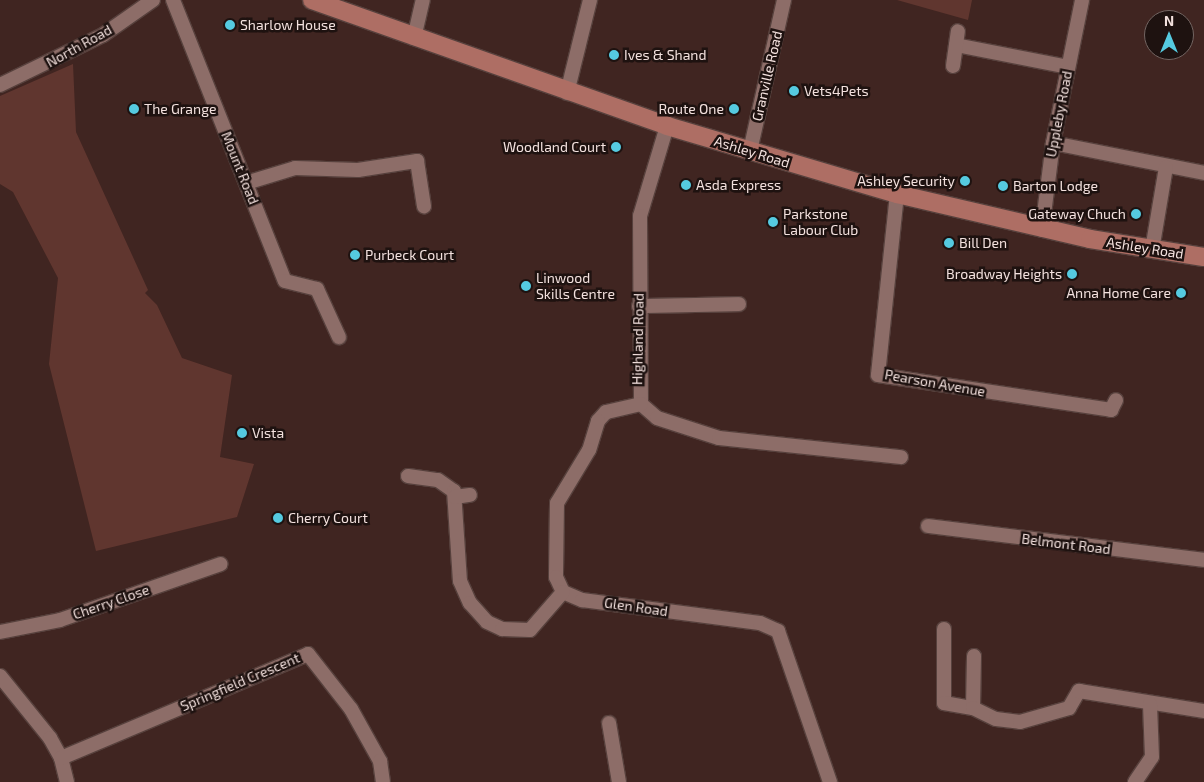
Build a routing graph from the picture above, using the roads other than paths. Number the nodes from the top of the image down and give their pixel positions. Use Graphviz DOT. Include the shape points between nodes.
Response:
graph roads {
  1 [pos="153,0"];
  2 [pos="173,0"];
  3 [pos="312,0"];
  4 [pos="422,0"];
  5 [pos="590,0"];
  6 [pos="784,0"];
  7 [pos="1082,0"];
  8 [pos="958,31"];
  9 [pos="414,38"];
  10 [pos="956,45"];
  11 [pos="952,66"];
  12 [pos="1068,67"];
  13 [pos="0,85"];
  14 [pos="568,93"];
  15 [pos="668,126"];
  16 [pos="1053,143"];
  17 [pos="750,151"];
  18 [pos="1166,167"];
  19 [pos="1204,173"];
  20 [pos="246,183"];
  21 [pos="897,194"];
  22 [pos="424,206"];
  23 [pos="1042,230"];
  24 [pos="1152,250"];
  25 [pos="1204,257"];
  26 [pos="739,304"];
  27 [pos="639,306"];
  28 [pos="339,337"];
  29 [pos="641,404"];
  30 [pos="1113,411"];
  31 [pos="901,458"];
  32 [pos="408,476"];
  33 [pos="470,495"];
  34 [pos="455,497"];
  35 [pos="928,526"];
  36 [pos="1204,560"];
  37 [pos="220,564"];
  38 [pos="563,592"];
  39 [pos="944,629"];
  40 [pos="0,632"];
  41 [pos="974,656"];
  42 [pos="0,676"];
  43 [pos="1150,704"];
  44 [pos="973,708"];
  45 [pos="1204,711"];
  46 [pos="610,723"];
  47 [pos="61,758"];
  48 [pos="66,782"];
  49 [pos="383,782"];
  50 [pos="619,782"];
  51 [pos="830,782"];
  52 [pos="1135,782"];
  1 -- 13 [label="street, North Road" via="104,34"];
  2 -- 20 [label="street, Mount Road"];
  3 -- 9 [label="main road, Ashley Road"];
  4 -- 9 [label="street"];
  5 -- 14 [label="street"];
  6 -- 17 [label="street, Granville Road"];
  7 -- 12 [label="street, Uppleby Road"];
  8 -- 10 [label="street"];
  9 -- 14 [label="main road, Ashley Road"];
  10 -- 11 [label="street"];
  10 -- 12 [label="street"];
  12 -- 16 [label="street, Uppleby Road"];
  14 -- 15 [label="main road, Ashley Road"];
  15 -- 17 [label="main road, Ashley Road"];
  15 -- 27 [label="street, Highland Road" via="640,216"];
  16 -- 18 [label="street"];
  16 -- 23 [label="street, Uppleby Road"];
  17 -- 21 [label="main road, Ashley Road"];
  18 -- 19 [label="street"];
  18 -- 24 [label="street"];
  20 -- 22 [label="street" via="295,168 358,170 417,161"];
  20 -- 28 [label="street, Mount Road" via="286,281 317,289"];
  21 -- 23 [label="main road, Ashley Road"];
  21 -- 30 [label="street, Pearson Avenue" via="876,379"];
  23 -- 24 [label="main road, Ashley Road"];
  24 -- 25 [label="main road, Ashley Road"];
  26 -- 27 [label="street"];
  27 -- 29 [label="street, Highland Road"];
  29 -- 31 [label="street, Highland Road" via="657,418 719,438"];
  29 -- 38 [label="street" via="606,412 598,421 589,450 557,503 556,577"];
  32 -- 34 [label="street" via="448,484"];
  33 -- 34 [label="street"];
  34 -- 38 [label="street" via="460,581 470,603 487,622 508,630 530,630"];
  35 -- 36 [label="street, Belmont Road"];
  37 -- 40 [label="street, Cherry Close" via="60,620"];
  38 -- 51 [label="street, Glen Road" via="582,600 760,624 778,630"];
  39 -- 44 [label="street" via="944,703"];
  41 -- 44 [label="street"];
  42 -- 47 [label="street"];
  43 -- 44 [label="street" via="1078,691 1069,708 1020,722 996,719"];
  43 -- 45 [label="street"];
  43 -- 52 [label="street" via="1152,757"];
  46 -- 50 [label="street"];
  47 -- 48 [label="street"];
  47 -- 49 [label="street, Springfield Crescent" via="308,654 351,708 378,757"];
}
